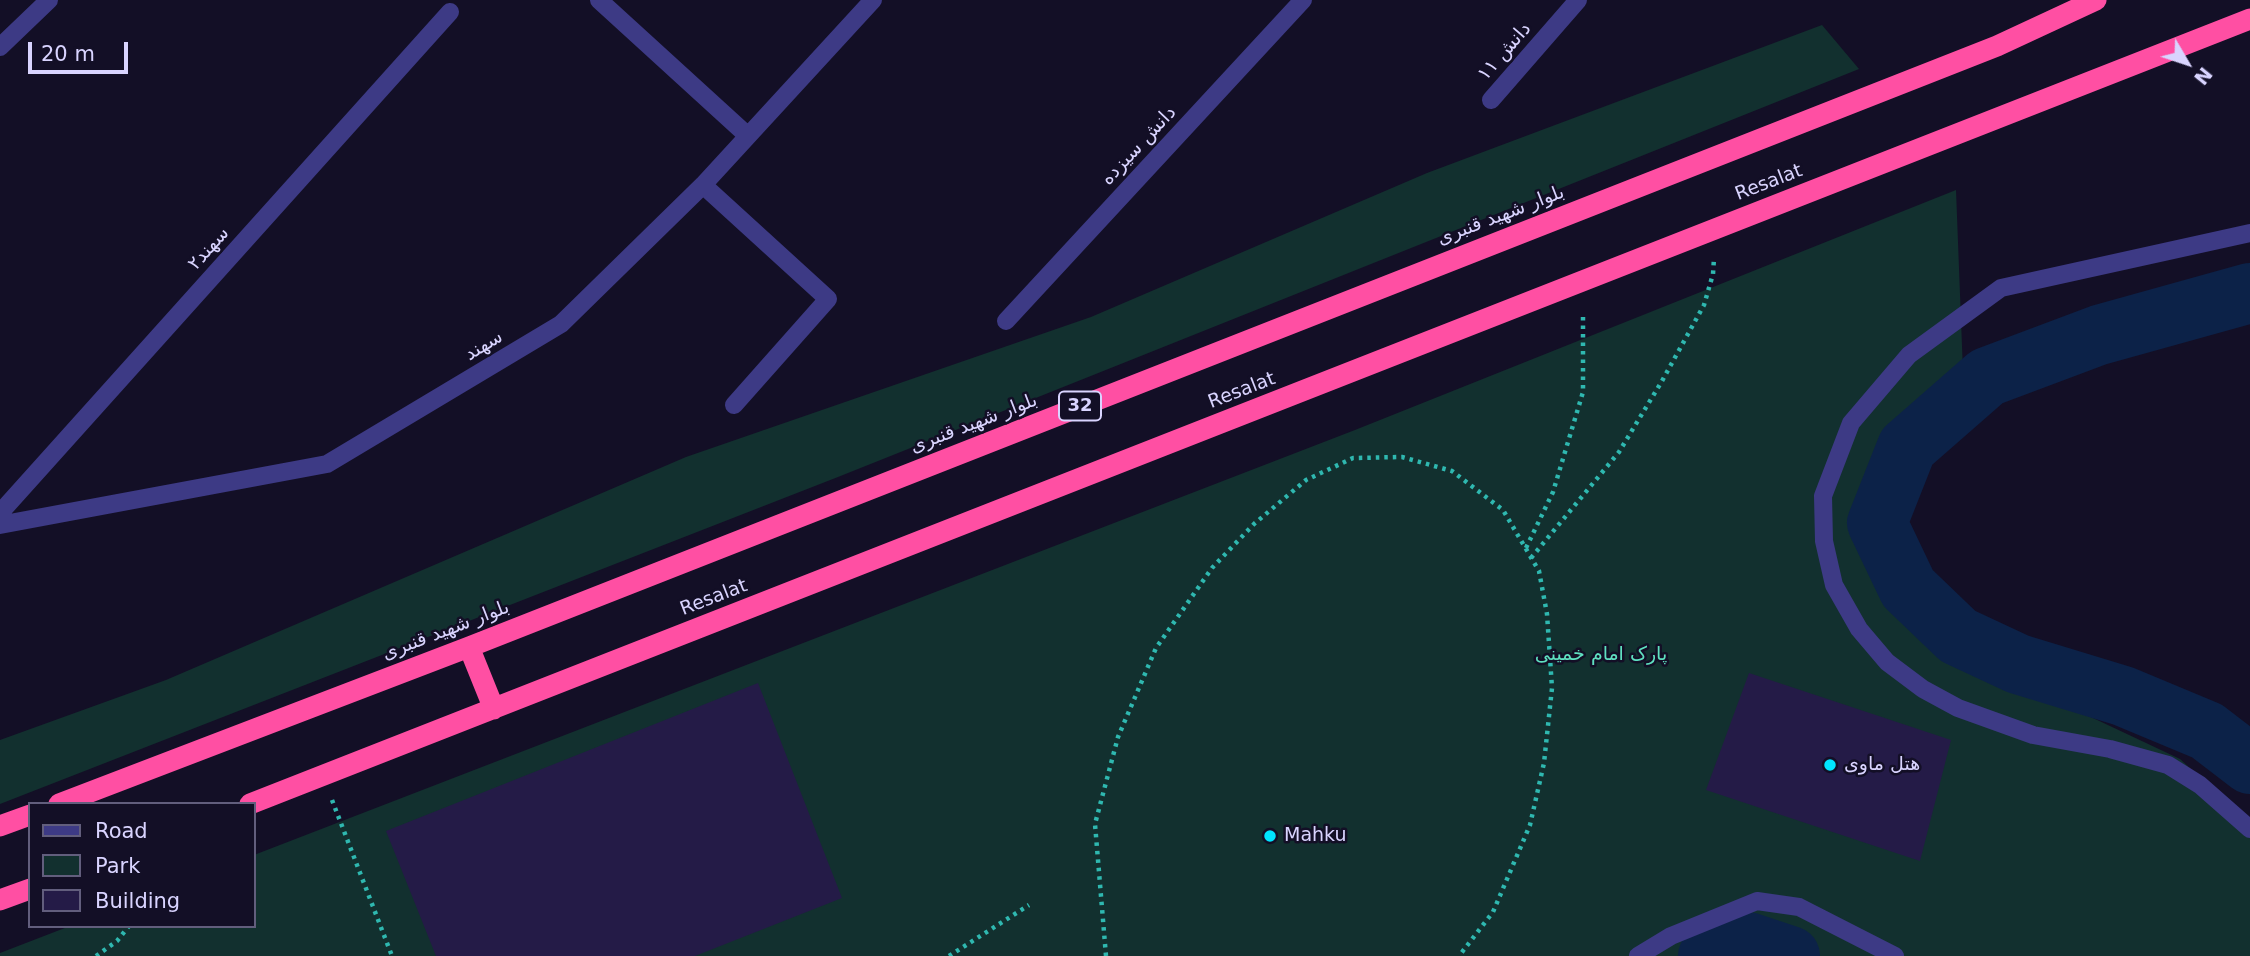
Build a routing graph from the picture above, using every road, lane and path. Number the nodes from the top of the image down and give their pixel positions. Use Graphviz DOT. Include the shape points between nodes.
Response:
graph roads {
  1 [pos="49,0"];
  2 [pos="599,0"];
  3 [pos="873,0"];
  4 [pos="1303,0"];
  5 [pos="1578,0"];
  6 [pos="2096,0"];
  7 [pos="450,12"];
  8 [pos="2250,19"];
  9 [pos="0,47"];
  10 [pos="1491,100"];
  11 [pos="748,136"];
  12 [pos="703,185"];
  13 [pos="1716,229"];
  14 [pos="2250,233"];
  15 [pos="1583,316"];
  16 [pos="1006,321"];
  17 [pos="734,405"];
  18 [pos="0,513"];
  19 [pos="0,525"];
  20 [pos="1525,548"];
  21 [pos="1531,558"];
  22 [pos="469,647"];
  23 [pos="494,709"];
  24 [pos="322,776"];
  25 [pos="64,802"];
  26 [pos="255,802"];
  27 [pos="28,816"];
  28 [pos="0,827"];
  29 [pos="2250,829"];
  30 [pos="28,890"];
  31 [pos="0,900"];
  32 [pos="1029,905"];
  33 [pos="127,928"];
  34 [pos="96,956"];
  35 [pos="393,956"];
  36 [pos="949,956"];
  37 [pos="1106,956"];
  38 [pos="1459,956"];
  39 [pos="1638,956"];
  40 [pos="1895,956"];
  1 -- 9 [label="street"];
  2 -- 11 [label="street"];
  3 -- 11 [label="street, سهند"];
  4 -- 16 [label="street, دانش سیزده"];
  5 -- 10 [label="street, دانش ۱۱"];
  6 -- 22 [label="highway, بلوار شهید قنبری / 32" via="1984,51"];
  7 -- 18 [label="street, سهند۲"];
  8 -- 13 [label="highway, Resalat"];
  11 -- 12 [label="street, سهند"];
  12 -- 17 [label="street" via="828,299"];
  12 -- 19 [label="street, سهند" via="561,324 327,464"];
  13 -- 21 [label="path" via="1713,274 1704,305 1662,381 1619,452"];
  13 -- 23 [label="highway, Resalat"];
  14 -- 29 [label="street" via="2001,288 1900,365 1851,423 1823,496 1824,541 1834,585 1859,629 1887,662 1958,708 2033,735 2168,765 2200,785"];
  15 -- 20 [label="path" via="1583,392 1553,492"];
  20 -- 21 [label="path"];
  20 -- 37 [label="path" via="1503,510 1452,471 1402,457 1353,458 1306,480 1254,524 1212,568 1156,648 1118,737 1096,824"];
  21 -- 38 [label="path" via="1539,571 1547,614 1552,688 1544,763 1530,825 1493,912"];
  22 -- 23 [label="highway"];
  22 -- 25 [label="highway, بلوار شهید قنبری / 32"];
  23 -- 24 [label="highway, Resalat"];
  24 -- 26 [label="highway, Resalat"];
  24 -- 35 [label="path"];
  27 -- 28 [label="highway"];
  30 -- 31 [label="highway"];
  32 -- 36 [label="path"];
  33 -- 34 [label="path"];
  39 -- 40 [label="street" via="1671,936 1757,901 1799,907"];
}
